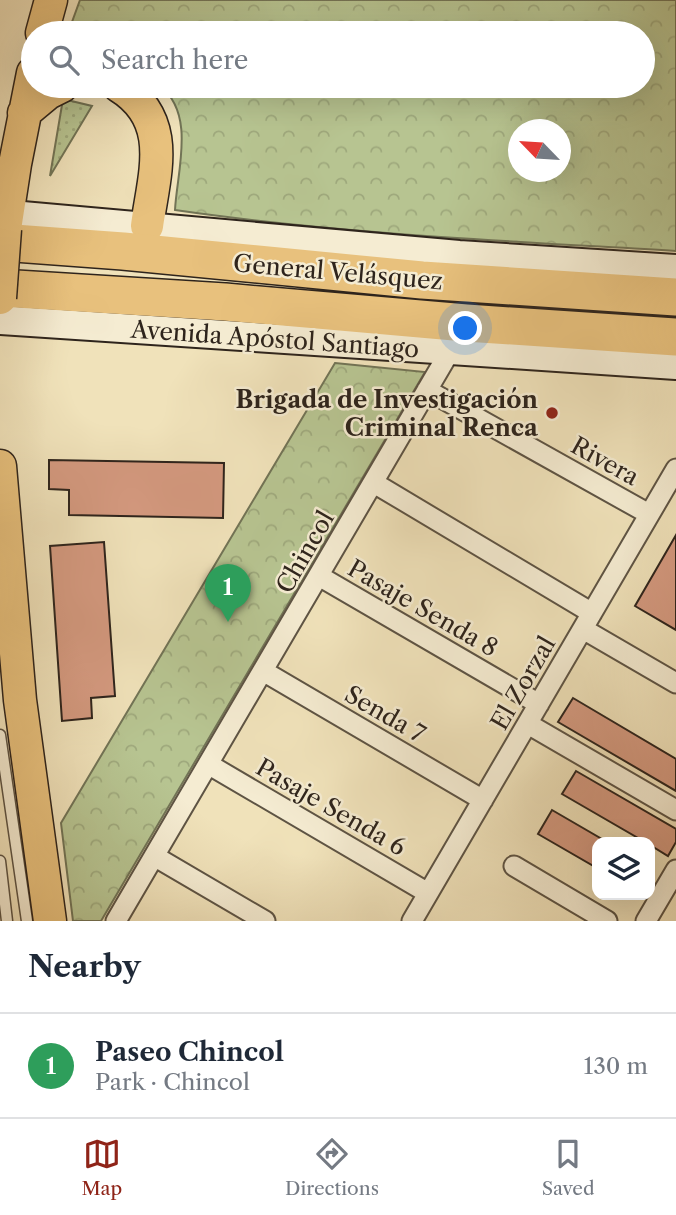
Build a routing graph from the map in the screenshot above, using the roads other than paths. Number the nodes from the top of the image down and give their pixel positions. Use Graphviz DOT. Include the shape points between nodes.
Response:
graph roads {
  1 [pos="40,0"];
  2 [pos="51,0"];
  3 [pos="41,21"];
  4 [pos="45,21"];
  5 [pos="27,98"];
  6 [pos="41,98"];
  7 [pos="134,98"];
  8 [pos="24,113"];
  9 [pos="3,225"];
  10 [pos="147,226"];
  11 [pos="676,269"];
  12 [pos="0,288"];
  13 [pos="676,297"];
  14 [pos="0,298"];
  15 [pos="0,320"];
  16 [pos="676,337"];
  17 [pos="450,351"];
  18 [pos="676,365"];
  19 [pos="427,390"];
  20 [pos="0,466"];
  21 [pos="676,469"];
  22 [pos="374,483"];
  23 [pos="649,514"];
  24 [pos="319,576"];
  25 [pos="588,621"];
  26 [pos="263,671"];
  27 [pos="676,683"];
  28 [pos="539,704"];
  29 [pos="528,724"];
  30 [pos="0,734"];
  31 [pos="208,764"];
  32 [pos="483,800"];
  33 [pos="676,810"];
  34 [pos="154,856"];
  35 [pos="0,861"];
  36 [pos="514,866"];
  37 [pos="676,870"];
  38 [pos="428,893"];
  39 [pos="7,921"];
  40 [pos="27,921"];
  41 [pos="50,921"];
  42 [pos="116,921"];
  43 [pos="265,921"];
  44 [pos="412,921"];
  45 [pos="607,921"];
  46 [pos="646,921"];
  1 -- 3 [label="lane"];
  2 -- 4 [label="main road"];
  5 -- 8 [label="main road"];
  6 -- 8 [label="main road"];
  7 -- 10 [label="main road" via="142,105 156,138"];
  8 -- 9 [label="main road"];
  9 -- 10 [label="main road"];
  9 -- 13 [label="highway, General Velásquez" via="135,252 422,280"];
  9 -- 14 [label="main road, bridge"];
  10 -- 11 [label="main road" via="459,255"];
  12 -- 16 [label="highway, General Velásquez"];
  15 -- 17 [label="main road, Avenida Apóstol Santiago"];
  17 -- 18 [label="main road, Avenida Apóstol Santiago"];
  17 -- 19 [label="street, Chincol"];
  19 -- 22 [label="street, Chincol"];
  19 -- 23 [label="street, Rivera"];
  20 -- 41 [label="main road" via="20,700"];
  21 -- 23 [label="street, El Zorzal"];
  22 -- 24 [label="street, Chincol"];
  22 -- 25 [label="street"];
  23 -- 25 [label="street, El Zorzal"];
  24 -- 26 [label="street, Chincol"];
  24 -- 28 [label="street, Pasaje Senda 8"];
  25 -- 27 [label="street"];
  25 -- 28 [label="street, El Zorzal"];
  26 -- 31 [label="street, Chincol"];
  26 -- 32 [label="street, Senda 7"];
  28 -- 29 [label="street, El Zorzal"];
  29 -- 32 [label="street, El Zorzal"];
  29 -- 33 [label="street"];
  30 -- 40 [label="lane"];
  31 -- 34 [label="street, Chincol"];
  31 -- 38 [label="street, Pasaje Senda 6"];
  32 -- 38 [label="street, El Zorzal"];
  34 -- 42 [label="street, Chincol"];
  34 -- 43 [label="street"];
  35 -- 39 [label="lane"];
  36 -- 45 [label="street"];
  37 -- 46 [label="street"];
  38 -- 44 [label="street, El Zorzal"];
}
